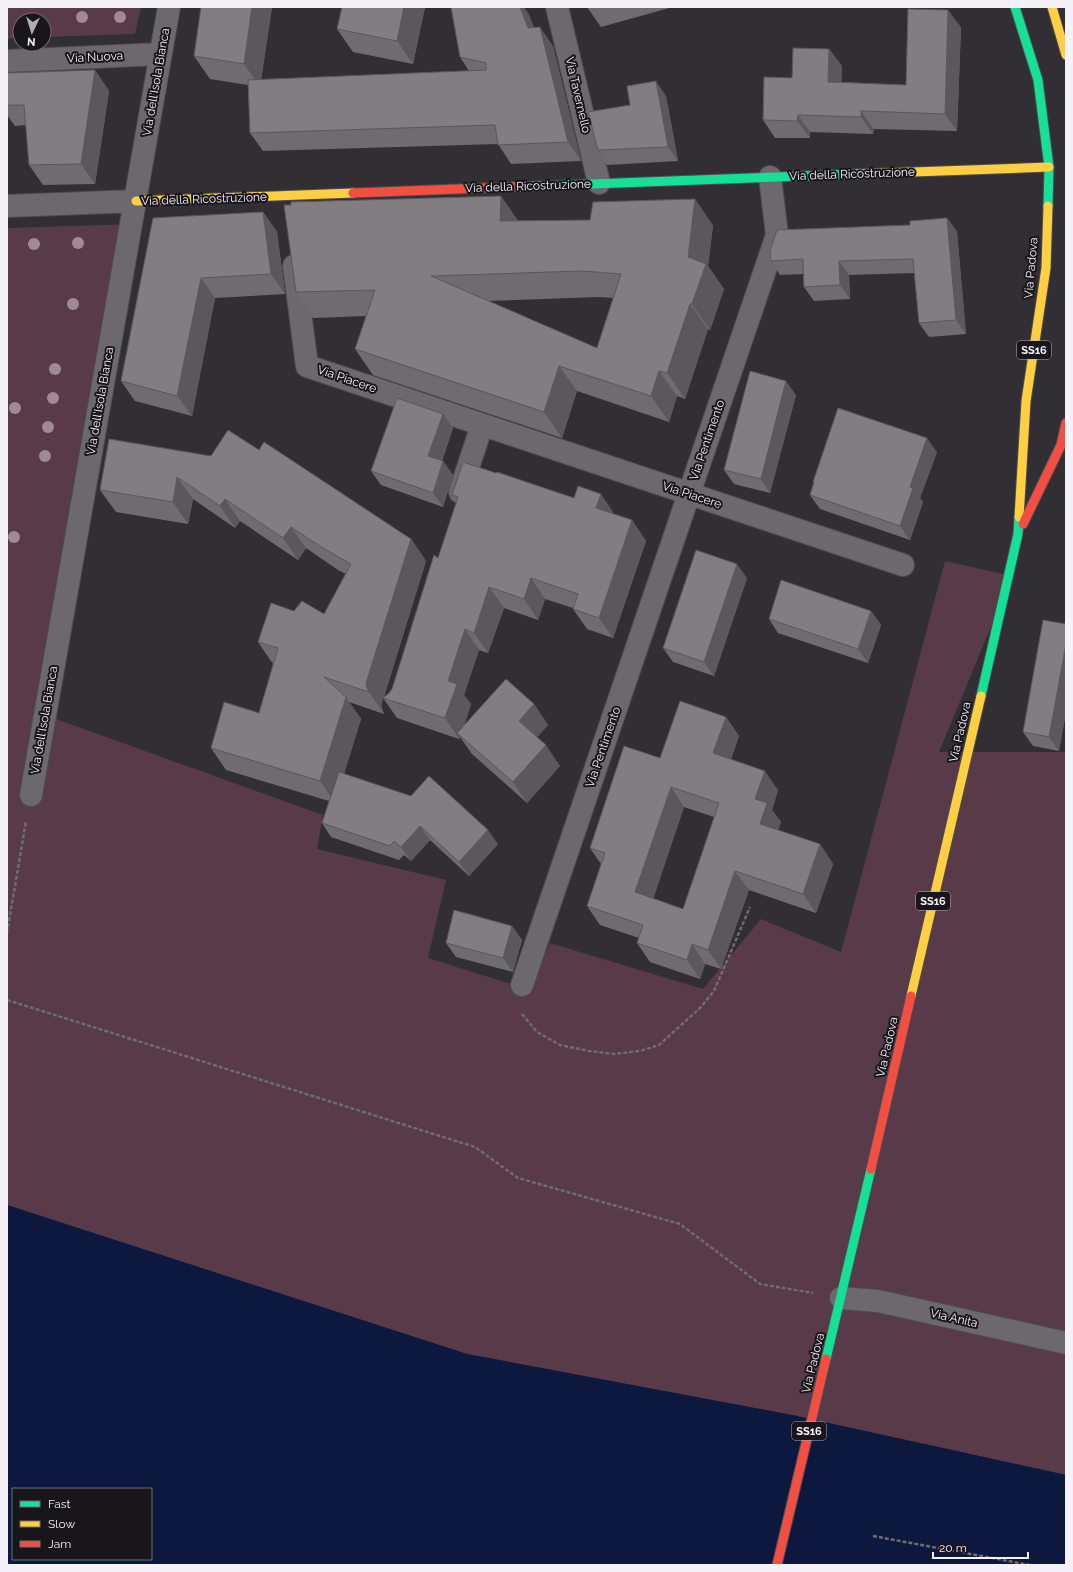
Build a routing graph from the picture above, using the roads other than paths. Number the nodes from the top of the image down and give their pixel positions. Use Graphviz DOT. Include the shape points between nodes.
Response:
graph roads {
  1 [pos="169,7"];
  2 [pos="557,7"];
  3 [pos="1015,7"];
  4 [pos="1052,7"];
  5 [pos="160,54"];
  6 [pos="1066,55"];
  7 [pos="7,61"];
  8 [pos="1049,167"];
  9 [pos="1060,169"];
  10 [pos="770,177"];
  11 [pos="599,183"];
  12 [pos="285,195"];
  13 [pos="136,201"];
  14 [pos="7,206"];
  15 [pos="288,219"];
  16 [pos="292,250"];
  17 [pos="1066,423"];
  18 [pos="482,425"];
  19 [pos="689,494"];
  20 [pos="456,508"];
  21 [pos="1018,534"];
  22 [pos="903,565"];
  23 [pos="30,795"];
  24 [pos="522,985"];
  25 [pos="841,1298"];
  26 [pos="1066,1343"];
  27 [pos="777,1565"];
  1 -- 5 [label="street, Via dell'Isola Bianca"];
  2 -- 11 [label="street, Via Tavernello"];
  3 -- 8 [label="main road, Via Padova / SS16" via="1038,80"];
  4 -- 6 [label="main road"];
  5 -- 7 [label="street, Via Nuova"];
  5 -- 13 [label="street, Via dell'Isola Bianca"];
  8 -- 9 [label="main road, Via della Ricostruzione"];
  8 -- 10 [label="main road, Via della Ricostruzione"];
  8 -- 21 [label="main road, Via Padova / SS16" via="1046,268 1026,400"];
  10 -- 11 [label="main road, Via della Ricostruzione"];
  10 -- 19 [label="street, Via Pentimento" via="776,235"];
  11 -- 12 [label="main road, Via della Ricostruzione"];
  12 -- 13 [label="main road, Via della Ricostruzione"];
  12 -- 15 [label="street"];
  13 -- 14 [label="street, Via della Ricostruzione"];
  13 -- 23 [label="street, Via dell'Isola Bianca"];
  16 -- 18 [label="street, Via Piacere" via="307,366"];
  17 -- 21 [label="main road, Via Padova / SS16" via="1062,445"];
  18 -- 19 [label="street, Via Piacere"];
  18 -- 20 [label="street"];
  19 -- 22 [label="street, Via Piacere"];
  19 -- 24 [label="street, Via Pentimento"];
  21 -- 25 [label="main road, Via Padova / SS16"];
  25 -- 26 [label="street, Via Anita" via="878,1301"];
  25 -- 27 [label="main road, Via Padova / SS16"];
}
